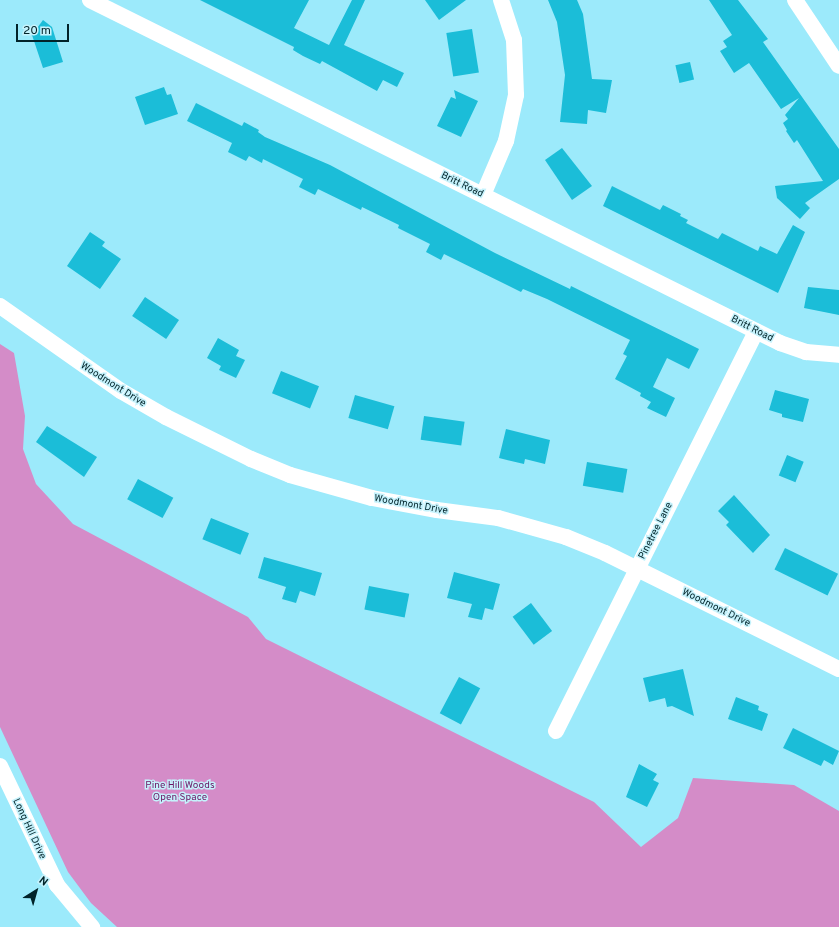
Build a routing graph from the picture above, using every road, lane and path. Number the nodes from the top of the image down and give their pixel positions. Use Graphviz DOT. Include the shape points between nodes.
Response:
graph roads {
  1 [pos="90,0"];
  2 [pos="501,0"];
  3 [pos="795,0"];
  4 [pos="839,66"];
  5 [pos="483,195"];
  6 [pos="0,306"];
  7 [pos="756,331"];
  8 [pos="839,356"];
  9 [pos="637,569"];
  10 [pos="839,669"];
  11 [pos="556,731"];
  12 [pos="0,766"];
  13 [pos="92,927"];
  1 -- 5 [label="street, Britt Road"];
  2 -- 5 [label="street" via="514,40 516,95 506,141"];
  3 -- 4 [label="street"];
  5 -- 7 [label="street, Britt Road"];
  6 -- 9 [label="street, Woodmont Drive" via="121,391 166,417 251,459 290,475 372,498 526,524 586,545"];
  7 -- 8 [label="street, Britt Road" via="806,352"];
  7 -- 9 [label="street, Pinetree Lane"];
  9 -- 10 [label="street, Woodmont Drive"];
  9 -- 11 [label="street, Pinetree Lane"];
  12 -- 13 [label="street, Long Hill Drive" via="57,885"];
}
